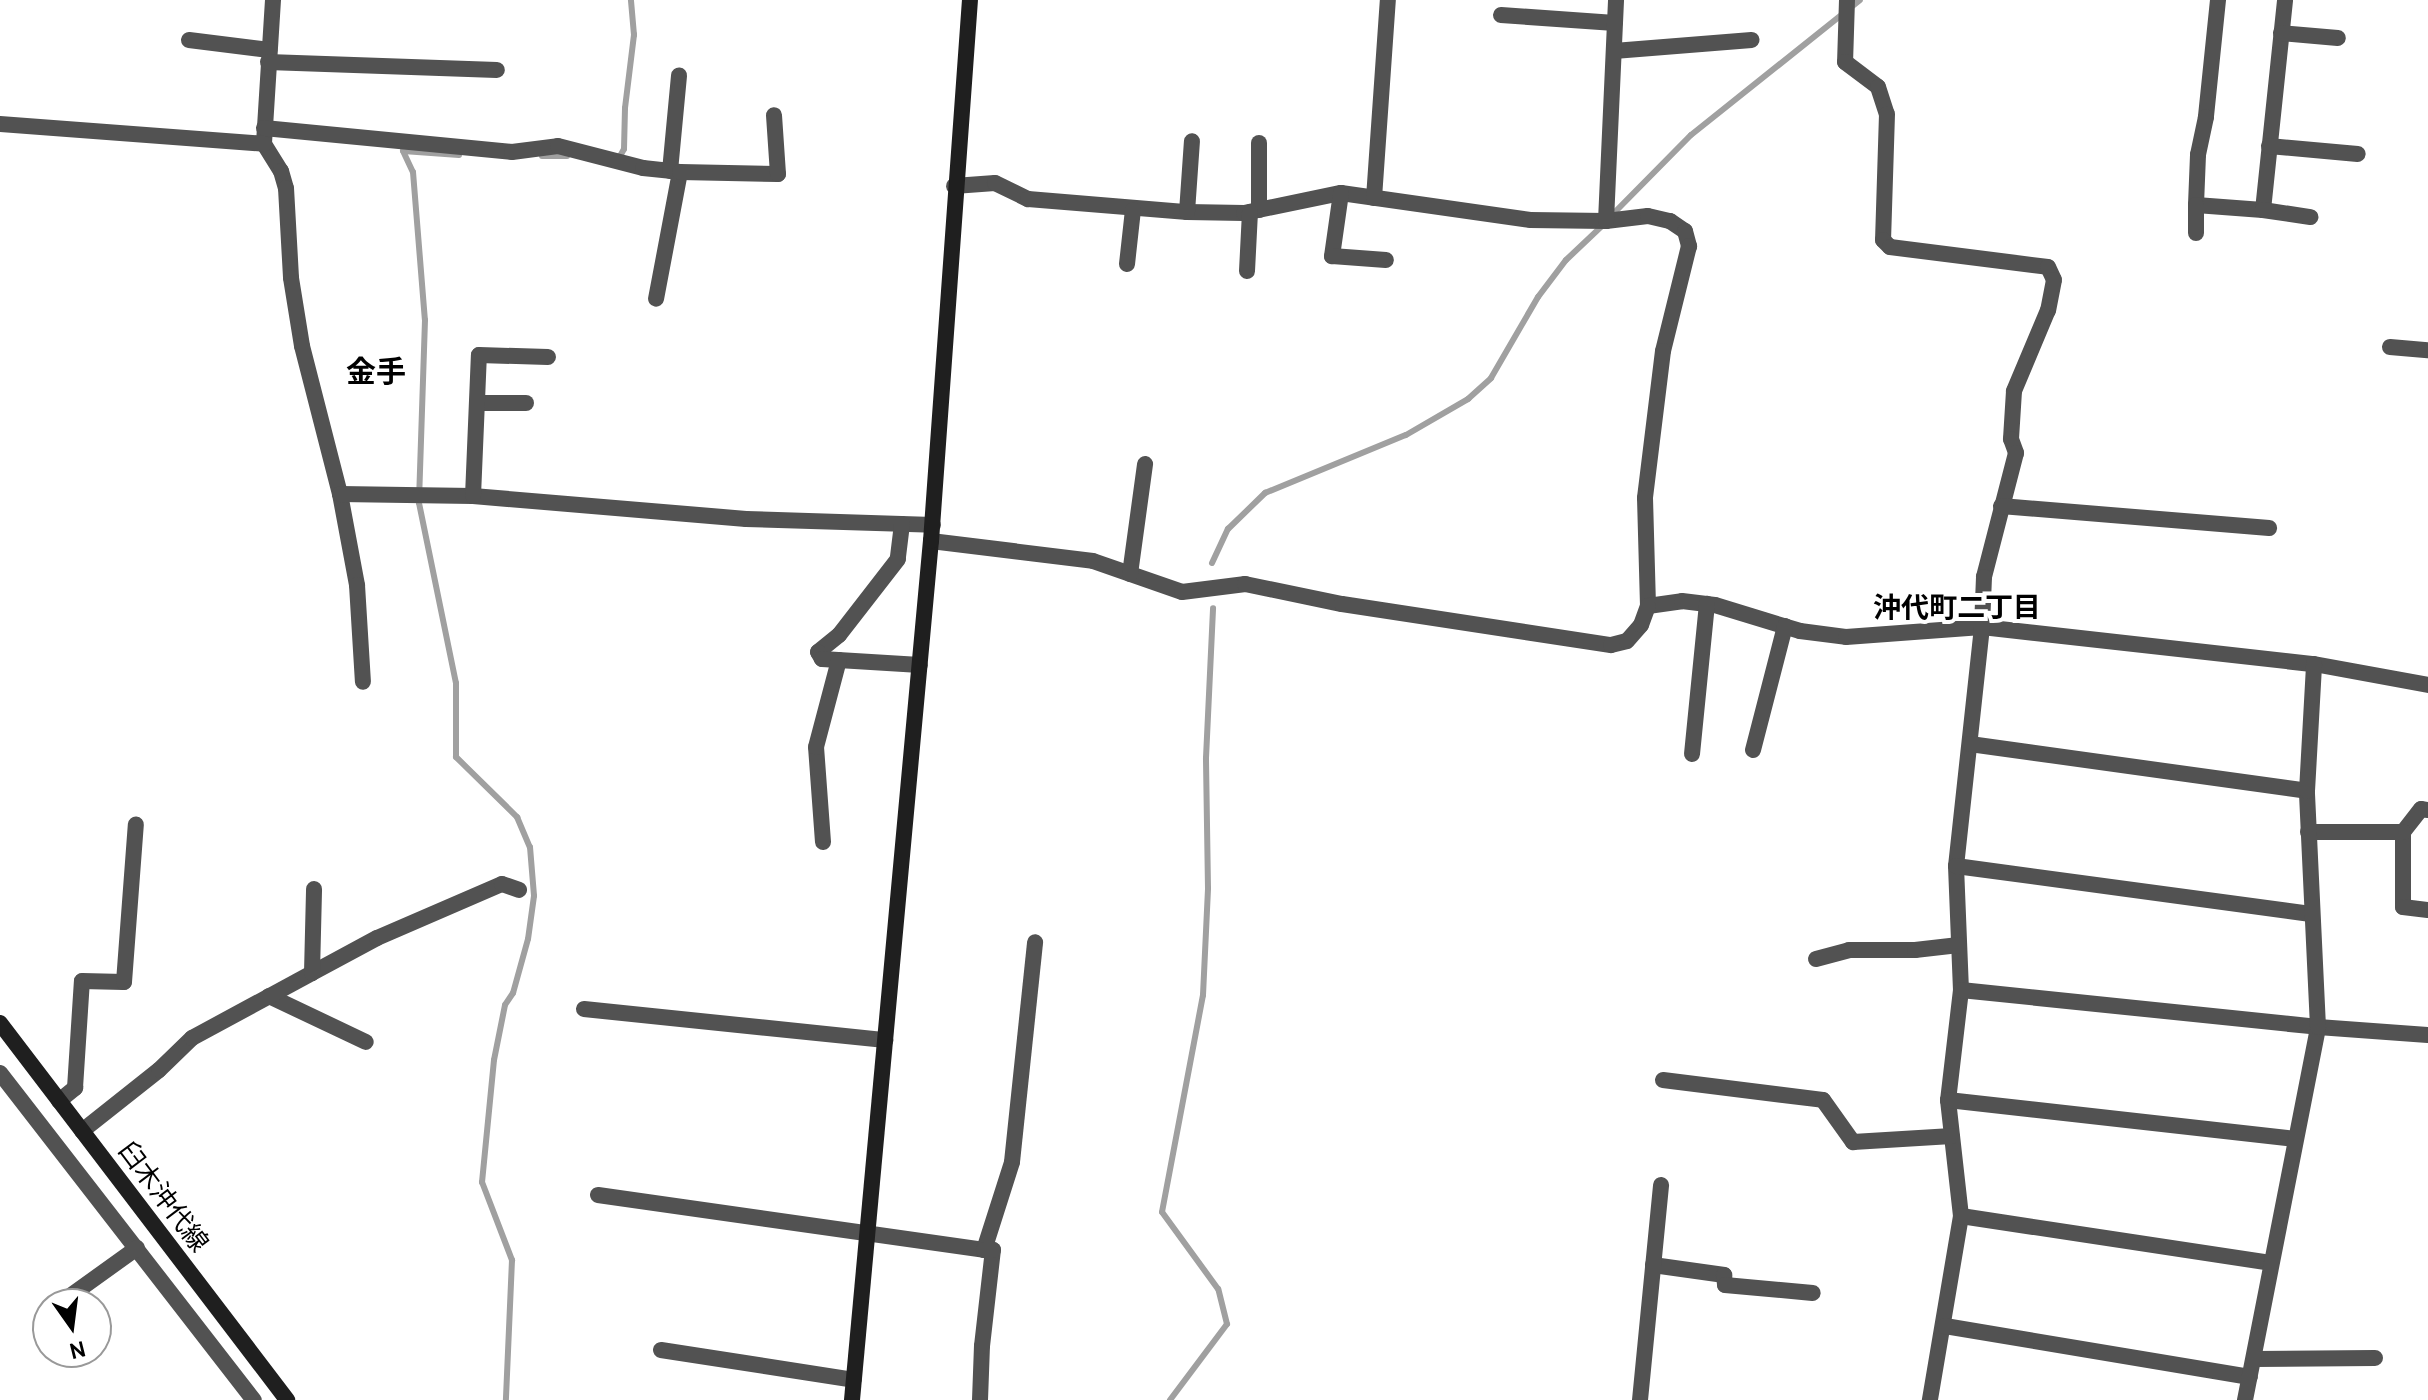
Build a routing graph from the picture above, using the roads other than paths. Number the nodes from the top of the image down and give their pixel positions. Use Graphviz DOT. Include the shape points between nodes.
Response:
graph roads {
  1 [pos="273,0"];
  2 [pos="970,0"];
  3 [pos="1388,0"];
  4 [pos="1616,0"];
  5 [pos="1847,0"];
  6 [pos="2218,0"];
  7 [pos="2285,0"];
  8 [pos="1501,15"];
  9 [pos="1615,23"];
  10 [pos="2281,33"];
  11 [pos="2338,38"];
  12 [pos="189,40"];
  13 [pos="1752,40"];
  14 [pos="1614,51"];
  15 [pos="269,56"];
  16 [pos="497,70"];
  17 [pos="679,75"];
  18 [pos="774,115"];
  19 [pos="0,124"];
  20 [pos="264,136"];
  21 [pos="1192,141"];
  22 [pos="1259,143"];
  23 [pos="2269,146"];
  24 [pos="2358,154"];
  25 [pos="675,172"];
  26 [pos="954,186"];
  27 [pos="1341,193"];
  28 [pos="1374,198"];
  29 [pos="2196,205"];
  30 [pos="1133,210"];
  31 [pos="2263,210"];
  32 [pos="1254,211"];
  33 [pos="1187,212"];
  34 [pos="2310,217"];
  35 [pos="1606,221"];
  36 [pos="2196,233"];
  37 [pos="1386,260"];
  38 [pos="1127,264"];
  39 [pos="1247,271"];
  40 [pos="656,299"];
  41 [pos="2390,347"];
  42 [pos="2428,350"];
  43 [pos="548,357"];
  44 [pos="477,403"];
  45 [pos="526,403"];
  46 [pos="1145,464"];
  47 [pos="340,494"];
  48 [pos="473,496"];
  49 [pos="2001,506"];
  50 [pos="902,524"];
  51 [pos="2269,528"];
  52 [pos="932,533"];
  53 [pos="1130,574"];
  54 [pos="1707,604"];
  55 [pos="1648,606"];
  56 [pos="1785,626"];
  57 [pos="1982,627"];
  58 [pos="839,660"];
  59 [pos="2314,664"];
  60 [pos="920,665"];
  61 [pos="363,682"];
  62 [pos="2428,685"];
  63 [pos="1970,744"];
  64 [pos="1753,750"];
  65 [pos="1692,754"];
  66 [pos="2307,791"];
  67 [pos="2428,810"];
  68 [pos="136,824"];
  69 [pos="2308,832"];
  70 [pos="2403,832"];
  71 [pos="823,842"];
  72 [pos="1956,866"];
  73 [pos="314,889"];
  74 [pos="519,890"];
  75 [pos="2428,910"];
  76 [pos="2311,914"];
  77 [pos="1035,942"];
  78 [pos="1959,945"];
  79 [pos="1816,959"];
  80 [pos="312,973"];
  81 [pos="1961,990"];
  82 [pos="269,996"];
  83 [pos="584,1009"];
  84 [pos="0,1023"];
  85 [pos="2318,1027"];
  86 [pos="2428,1035"];
  87 [pos="885,1040"];
  88 [pos="366,1042"];
  89 [pos="0,1073"];
  90 [pos="1663,1080"];
  91 [pos="1948,1100"];
  92 [pos="59,1101"];
  93 [pos="82,1131"];
  94 [pos="1952,1136"];
  95 [pos="2295,1139"];
  96 [pos="1661,1185"];
  97 [pos="598,1195"];
  98 [pos="1961,1216"];
  99 [pos="867,1235"];
  100 [pos="137,1248"];
  101 [pos="984,1250"];
  102 [pos="2270,1263"];
  103 [pos="1653,1265"];
  104 [pos="81,1288"];
  105 [pos="1813,1293"];
  106 [pos="1945,1326"];
  107 [pos="661,1350"];
  108 [pos="2375,1358"];
  109 [pos="2254,1359"];
  110 [pos="2250,1377"];
  111 [pos="854,1380"];
  112 [pos="254,1400"];
  113 [pos="287,1400"];
  114 [pos="852,1400"];
  115 [pos="980,1400"];
  116 [pos="1640,1400"];
  117 [pos="1930,1400"];
  118 [pos="2245,1400"];
  1 -- 15 [label="street"];
  2 -- 26 [label="street"];
  3 -- 28 [label="street"];
  4 -- 9 [label="street"];
  5 -- 49 [label="street" via="1845,62 1878,87 1887,114 1883,240 1890,247 2048,267 2054,280 2048,310 2014,391 2011,439 2016,453"];
  6 -- 29 [label="street"];
  7 -- 10 [label="street"];
  8 -- 9 [label="street"];
  9 -- 14 [label="street"];
  10 -- 11 [label="street"];
  10 -- 23 [label="street"];
  12 -- 15 [label="street"];
  13 -- 14 [label="street"];
  14 -- 35 [label="street"];
  15 -- 16 [label="street"];
  15 -- 20 [label="street"];
  17 -- 25 [label="street"];
  18 -- 25 [label="street" via="778,174"];
  19 -- 20 [label="street"];
  20 -- 25 [label="street" via="512,152 558,146"];
  20 -- 47 [label="street" via="286,188 291,278 302,346"];
  21 -- 33 [label="street"];
  22 -- 32 [label="street"];
  23 -- 24 [label="street"];
  23 -- 31 [label="street"];
  25 -- 40 [label="street"];
  26 -- 30 [label="street" via="995,183 1028,199"];
  26 -- 52 [label="street"];
  27 -- 28 [label="street"];
  27 -- 32 [label="street"];
  27 -- 37 [label="street" via="1332,256"];
  28 -- 35 [label="street" via="1530,220"];
  29 -- 31 [label="street"];
  29 -- 36 [label="street"];
  30 -- 33 [label="street"];
  30 -- 38 [label="street"];
  31 -- 34 [label="street"];
  32 -- 33 [label="street"];
  32 -- 39 [label="street"];
  35 -- 55 [label="street" via="1648,216 1670,221 1685,231 1689,246 1663,351 1645,498"];
  41 -- 42 [label="street"];
  43 -- 44 [label="street" via="479,355"];
  44 -- 45 [label="street"];
  44 -- 48 [label="street"];
  46 -- 53 [label="street"];
  47 -- 48 [label="street"];
  47 -- 61 [label="street" via="357,585"];
  48 -- 50 [label="street" via="746,519"];
  49 -- 51 [label="street"];
  49 -- 57 [label="street" via="1984,577"];
  50 -- 52 [label="street"];
  50 -- 58 [label="street" via="898,559 839,635 818,652 822,659"];
  52 -- 53 [label="street" via="1093,561"];
  52 -- 60 [label="street"];
  53 -- 55 [label="street" via="1182,592 1245,584 1611,645 1627,641"];
  54 -- 55 [label="street"];
  54 -- 56 [label="street"];
  54 -- 65 [label="street"];
  56 -- 57 [label="street" via="1846,637"];
  56 -- 64 [label="street"];
  57 -- 59 [label="street"];
  57 -- 63 [label="street"];
  58 -- 60 [label="street"];
  58 -- 71 [label="street" via="816,747"];
  59 -- 62 [label="street"];
  59 -- 66 [label="street"];
  60 -- 87 [label="street"];
  63 -- 66 [label="street"];
  63 -- 72 [label="street"];
  66 -- 69 [label="street"];
  67 -- 70 [label="street" via="2421,809"];
  68 -- 92 [label="street" via="124,982 82,981 75,1088"];
  69 -- 70 [label="street"];
  69 -- 76 [label="street"];
  70 -- 75 [label="street" via="2403,907"];
  72 -- 76 [label="street"];
  72 -- 78 [label="street"];
  73 -- 80 [label="street"];
  74 -- 80 [label="street" via="502,884 377,938"];
  76 -- 85 [label="street"];
  77 -- 101 [label="street" via="1012,1162"];
  78 -- 79 [label="street" via="1849,950"];
  78 -- 81 [label="street"];
  80 -- 82 [label="street"];
  81 -- 85 [label="street"];
  81 -- 91 [label="street"];
  82 -- 88 [label="street"];
  82 -- 93 [label="street" via="192,1038"];
  83 -- 87 [label="street"];
  84 -- 92 [label="street, 臼木沖代線"];
  85 -- 86 [label="street"];
  85 -- 95 [label="street"];
  87 -- 99 [label="street"];
  89 -- 100 [label="street"];
  90 -- 94 [label="street" via="1823,1100 1853,1142"];
  91 -- 94 [label="street"];
  91 -- 95 [label="street"];
  92 -- 93 [label="street, 臼木沖代線"];
  93 -- 113 [label="street, 臼木沖代線"];
  94 -- 98 [label="street"];
  95 -- 102 [label="street"];
  96 -- 103 [label="street"];
  97 -- 99 [label="street"];
  98 -- 102 [label="street"];
  98 -- 106 [label="street"];
  99 -- 101 [label="street"];
  99 -- 111 [label="street"];
  100 -- 104 [label="street"];
  100 -- 112 [label="street"];
  101 -- 115 [label="street" via="993,1250"];
  102 -- 109 [label="street"];
  103 -- 105 [label="street" via="1724,1275 1725,1285"];
  103 -- 116 [label="street"];
  106 -- 110 [label="street"];
  106 -- 117 [label="street"];
  107 -- 111 [label="street"];
  108 -- 109 [label="street"];
  109 -- 110 [label="street"];
  110 -- 118 [label="street"];
  111 -- 114 [label="street"];
}
